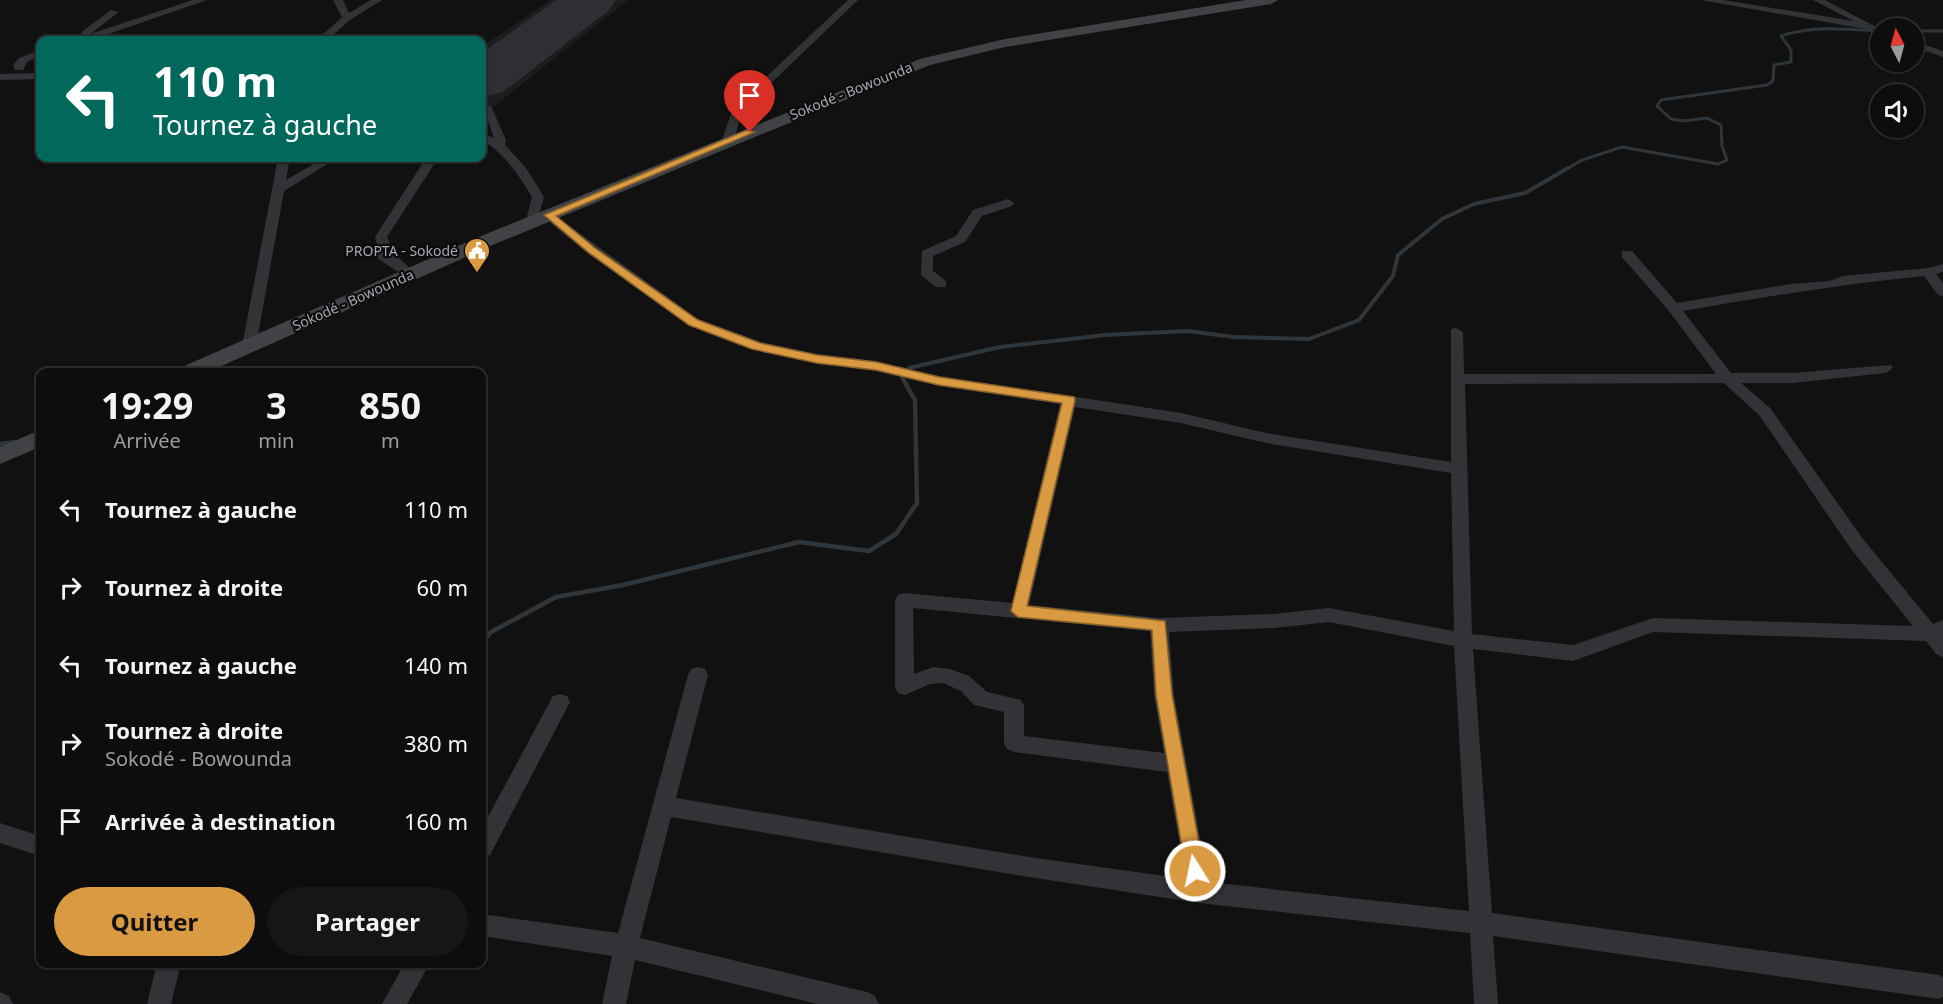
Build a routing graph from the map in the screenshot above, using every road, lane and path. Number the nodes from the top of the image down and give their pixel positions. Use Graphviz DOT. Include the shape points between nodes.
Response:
graph roads {
  1 [pos="202,0"];
  2 [pos="339,0"];
  3 [pos="377,0"];
  4 [pos="853,0"];
  5 [pos="1271,0"];
  6 [pos="1707,0"];
  7 [pos="1818,0"];
  8 [pos="114,12"];
  9 [pos="347,18"];
  10 [pos="1870,26"];
  11 [pos="1870,27"];
  12 [pos="83,36"];
  13 [pos="94,36"];
  14 [pos="327,36"];
  15 [pos="1924,47"];
  16 [pos="1943,54"];
  17 [pos="36,55"];
  18 [pos="0,68"];
  19 [pos="20,72"];
  20 [pos="36,75"];
  21 [pos="0,77"];
  22 [pos="486,106"];
  23 [pos="486,138"];
  24 [pos="729,140"];
  25 [pos="499,146"];
  26 [pos="284,162"];
  27 [pos="304,162"];
  28 [pos="322,162"];
  29 [pos="431,162"];
  30 [pos="283,173"];
  31 [pos="280,188"];
  32 [pos="1008,202"];
  33 [pos="543,218"];
  34 [pos="1627,254"];
  35 [pos="1935,270"];
  36 [pos="410,276"];
  37 [pos="942,284"];
  38 [pos="1943,292"];
  39 [pos="1674,308"];
  40 [pos="1456,332"];
  41 [pos="249,346"];
  42 [pos="199,368"];
  43 [pos="1886,368"];
  44 [pos="1727,378"];
  45 [pos="1456,379"];
  46 [pos="1069,400"];
  47 [pos="36,440"];
  48 [pos="0,456"];
  49 [pos="1458,469"];
  50 [pos="1018,611"];
  51 [pos="1159,625"];
  52 [pos="1937,630"];
  53 [pos="1463,640"];
  54 [pos="1943,649"];
  55 [pos="699,675"];
  56 [pos="560,702"];
  57 [pos="1176,764"];
  58 [pos="664,806"];
  59 [pos="0,833"];
  60 [pos="486,841"];
  61 [pos="36,845"];
  62 [pos="1199,892"];
  63 [pos="1480,923"];
  64 [pos="486,927"];
  65 [pos="626,946"];
  66 [pos="168,968"];
  67 [pos="415,968"];
  68 [pos="1939,987"];
  69 [pos="159,1004"];
  70 [pos="394,1004"];
  71 [pos="614,1004"];
  72 [pos="867,1004"];
  73 [pos="1486,1004"];
  1 -- 13 [label="street"];
  2 -- 9 [label="street"];
  3 -- 9 [label="street"];
  4 -- 24 [label="street" via="737,110"];
  5 -- 24 [label="main road, Sokodé - Bowounda" via="1005,43 925,62"];
  6 -- 11 [label="street"];
  7 -- 10 [label="street"];
  8 -- 12 [label="street"];
  9 -- 14 [label="street"];
  15 -- 16 [label="street"];
  17 -- 19 [label="street" via="18,65"];
  18 -- 19 [label="street"];
  19 -- 20 [label="street"];
  19 -- 21 [label="street"];
  22 -- 25 [label="street"];
  23 -- 25 [label="street"];
  24 -- 33 [label="main road, Sokodé - Bowounda"];
  25 -- 33 [label="street" via="516,162 538,196 533,216"];
  26 -- 30 [label="street"];
  27 -- 30 [label="street"];
  28 -- 31 [label="street"];
  29 -- 36 [label="street" via="384,232 384,244 376,253 394,261"];
  30 -- 31 [label="street"];
  31 -- 41 [label="street"];
  32 -- 37 [label="street" via="977,213 961,239 927,254 926,272"];
  33 -- 36 [label="main road, Sokodé - Bowounda"];
  33 -- 46 [label="street" via="693,322 757,346"];
  34 -- 39 [label="street"];
  35 -- 38 [label="street"];
  35 -- 39 [label="street" via="1843,280 1832,285"];
  36 -- 41 [label="main road, Sokodé - Bowounda"];
  39 -- 44 [label="street"];
  40 -- 45 [label="street"];
  41 -- 42 [label="main road, Sokodé - Bowounda"];
  43 -- 44 [label="street" via="1792,378"];
  44 -- 45 [label="street"];
  44 -- 52 [label="street" via="1765,412 1857,544"];
  45 -- 49 [label="street"];
  46 -- 49 [label="street" via="1181,418 1266,438"];
  46 -- 50 [label="street"];
  47 -- 48 [label="main road"];
  49 -- 53 [label="street"];
  50 -- 51 [label="street"];
  50 -- 57 [label="street" via="904,600 905,687 937,675 975,689 981,699 1014,706 1014,743"];
  51 -- 53 [label="street" via="1329,615"];
  51 -- 57 [label="street" via="1164,695"];
  52 -- 53 [label="street" via="1653,625 1573,652"];
  52 -- 54 [label="street"];
  53 -- 63 [label="street"];
  55 -- 58 [label="street"];
  56 -- 60 [label="street"];
  57 -- 62 [label="street"];
  58 -- 62 [label="street"];
  58 -- 65 [label="street"];
  59 -- 61 [label="street"];
  62 -- 63 [label="street"];
  63 -- 68 [label="street"];
  63 -- 73 [label="street"];
  64 -- 65 [label="street"];
  65 -- 71 [label="street"];
  65 -- 72 [label="street"];
  66 -- 69 [label="street"];
  67 -- 70 [label="street"];
}
